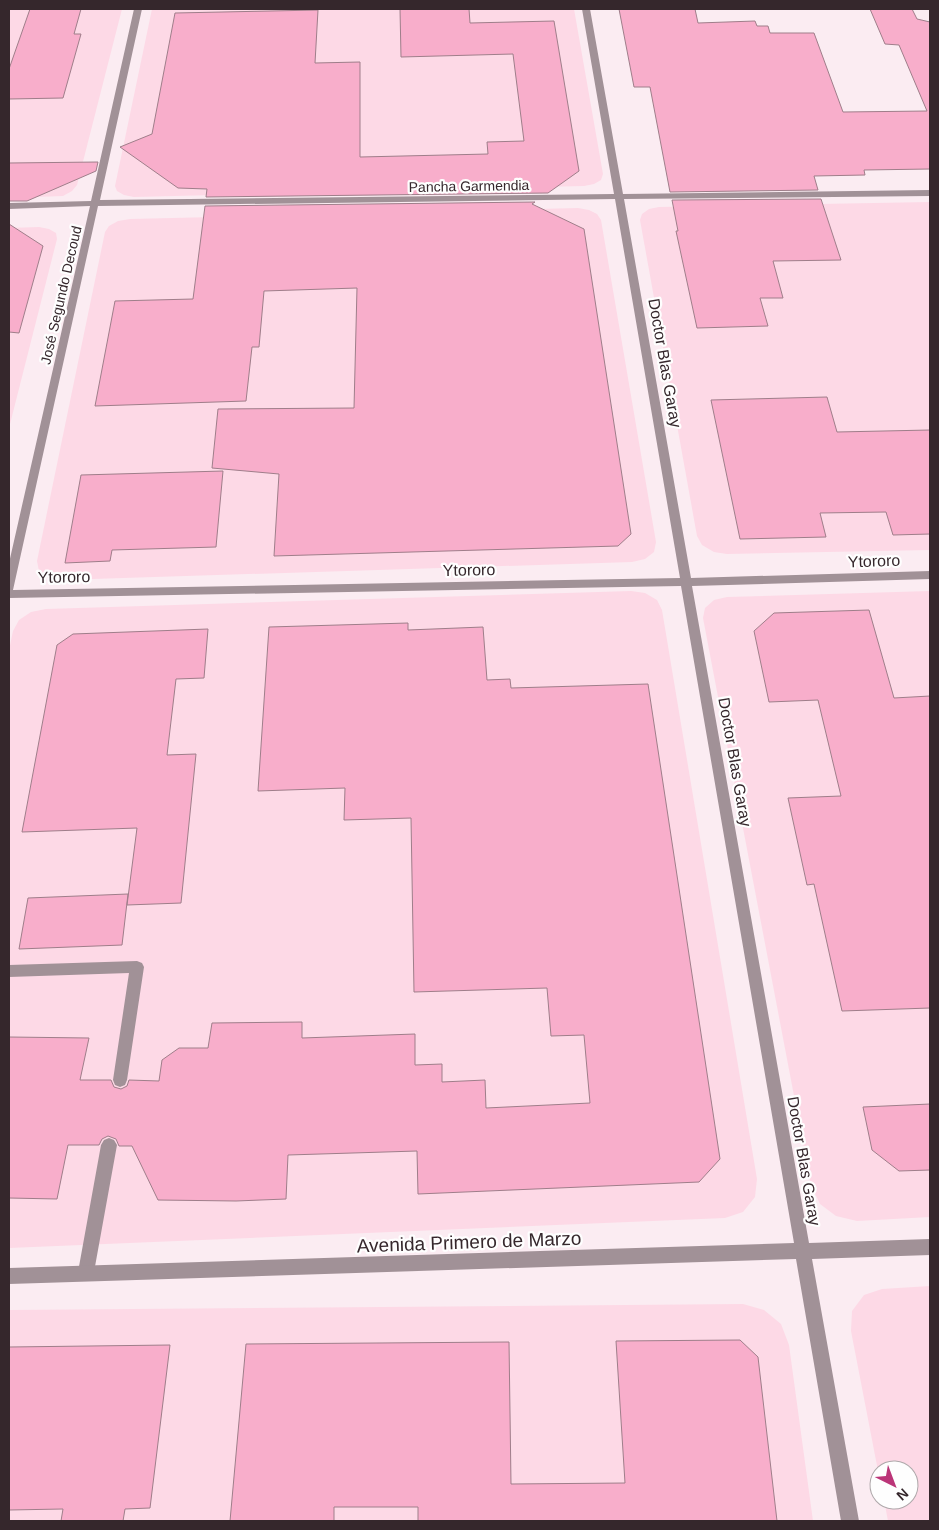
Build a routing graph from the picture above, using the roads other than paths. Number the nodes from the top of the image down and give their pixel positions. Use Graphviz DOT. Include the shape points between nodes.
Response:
graph roads {
  1 [pos="138,9"];
  2 [pos="586,9"];
  3 [pos="930,193"];
  4 [pos="619,198"];
  5 [pos="96,203"];
  6 [pos="9,206"];
  7 [pos="930,576"];
  8 [pos="688,582"];
  9 [pos="9,587"];
  10 [pos="9,594"];
  11 [pos="9,971"];
  12 [pos="120,1080"];
  13 [pos="109,1146"];
  14 [pos="930,1247"];
  15 [pos="803,1252"];
  16 [pos="86,1272"];
  17 [pos="9,1276"];
  18 [pos="850,1521"];
  1 -- 5 [label="street, José Segundo Decoud"];
  2 -- 4 [label="street, Doctor Blas Garay"];
  3 -- 4 [label="street, Pancha Garmendia"];
  4 -- 5 [label="street, Pancha Garmendia"];
  4 -- 8 [label="street, Doctor Blas Garay"];
  5 -- 6 [label="street, Pancha Garmendia"];
  5 -- 9 [label="street, José Segundo Decoud"];
  7 -- 8 [label="street, Ytororo"];
  8 -- 10 [label="street, Ytororo"];
  8 -- 15 [label="street, Doctor Blas Garay"];
  11 -- 12 [label="street" via="137,967"];
  13 -- 16 [label="street"];
  14 -- 15 [label="street, Avenida Primero de Marzo"];
  15 -- 16 [label="street, Avenida Primero de Marzo"];
  15 -- 18 [label="street, Doctor Blas Garay"];
  16 -- 17 [label="street, Avenida Primero de Marzo"];
}
